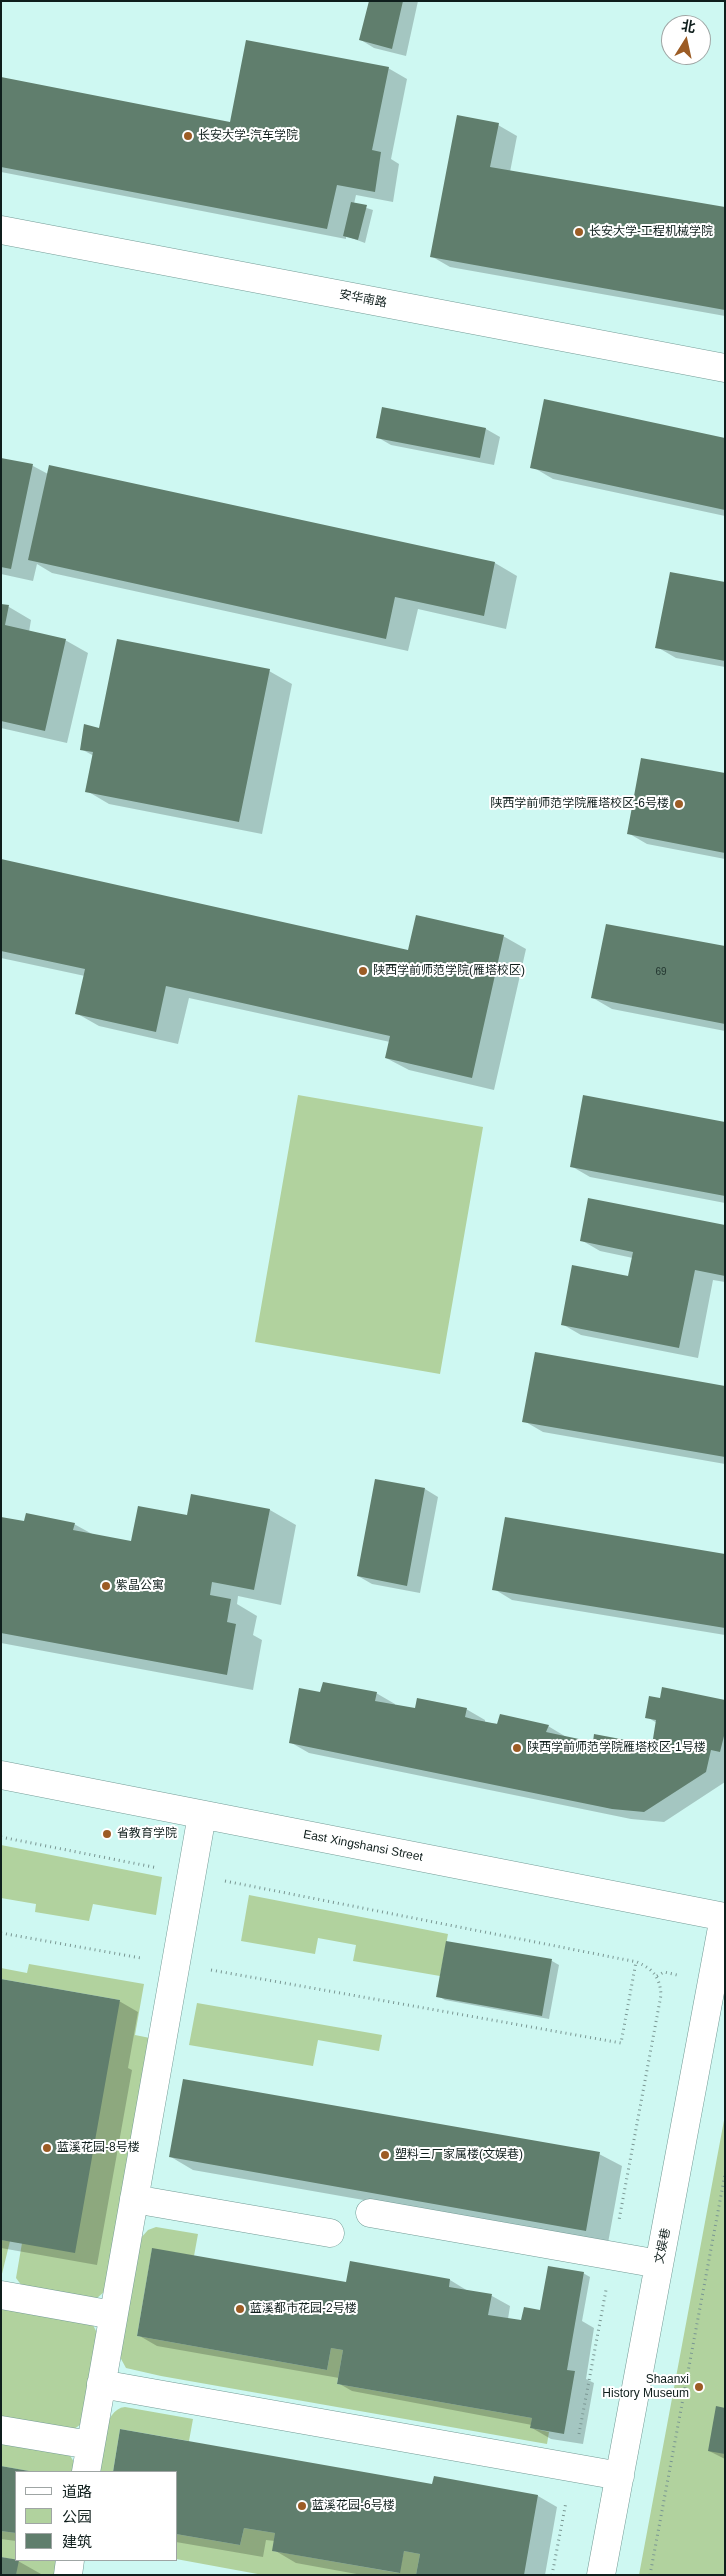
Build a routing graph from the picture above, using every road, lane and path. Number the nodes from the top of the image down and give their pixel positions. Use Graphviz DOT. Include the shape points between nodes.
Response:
graph roads {
  1 [pos="1,230"];
  2 [pos="725,368"];
  3 [pos="1,1775"];
  4 [pos="202,1815"];
  5 [pos="1,1836"];
  6 [pos="191,1874"];
  7 [pos="724,1917"];
  8 [pos="1,1933"];
  9 [pos="636,1962"];
  10 [pos="175,1964"];
  11 [pos="725,2174"];
  12 [pos="134,2199"];
  13 [pos="370,2214"];
  14 [pos="330,2233"];
  15 [pos="612,2256"];
  16 [pos="659,2264"];
  17 [pos="1,2295"];
  18 [pos="114,2315"];
  19 [pos="101,2384"];
  20 [pos="1,2430"];
  21 [pos="90,2446"];
  22 [pos="573,2468"];
  23 [pos="86,2471"];
  24 [pos="620,2476"];
  25 [pos="70,2561"];
  26 [pos="68,2575"];
  27 [pos="552,2575"];
  28 [pos="601,2575"];
  29 [pos="650,2575"];
  1 -- 2 [label="street, 安华南路"];
  3 -- 4 [label="street, East Xingshansi Street"];
  4 -- 6 [label="street"];
  4 -- 7 [label="street, East Xingshansi Street"];
  5 -- 6 [label="path"];
  6 -- 9 [label="path"];
  6 -- 10 [label="street"];
  7 -- 16 [label="street, 文娱巷"];
  8 -- 10 [label="path"];
  9 -- 10 [label="path" via="621,2043"];
  9 -- 15 [label="path" via="656,1974 661,1995"];
  10 -- 12 [label="street"];
  11 -- 29 [label="path"];
  12 -- 14 [label="street"];
  12 -- 18 [label="street"];
  13 -- 15 [label="street"];
  15 -- 16 [label="street"];
  15 -- 22 [label="path"];
  16 -- 24 [label="street, 文娱巷"];
  17 -- 18 [label="street"];
  18 -- 19 [label="street"];
  19 -- 21 [label="street"];
  19 -- 22 [label="street"];
  20 -- 21 [label="street"];
  21 -- 23 [label="street"];
  22 -- 24 [label="street"];
  22 -- 27 [label="path"];
  24 -- 28 [label="street, 文娱巷"];
  25 -- 26 [label="street"];
}
